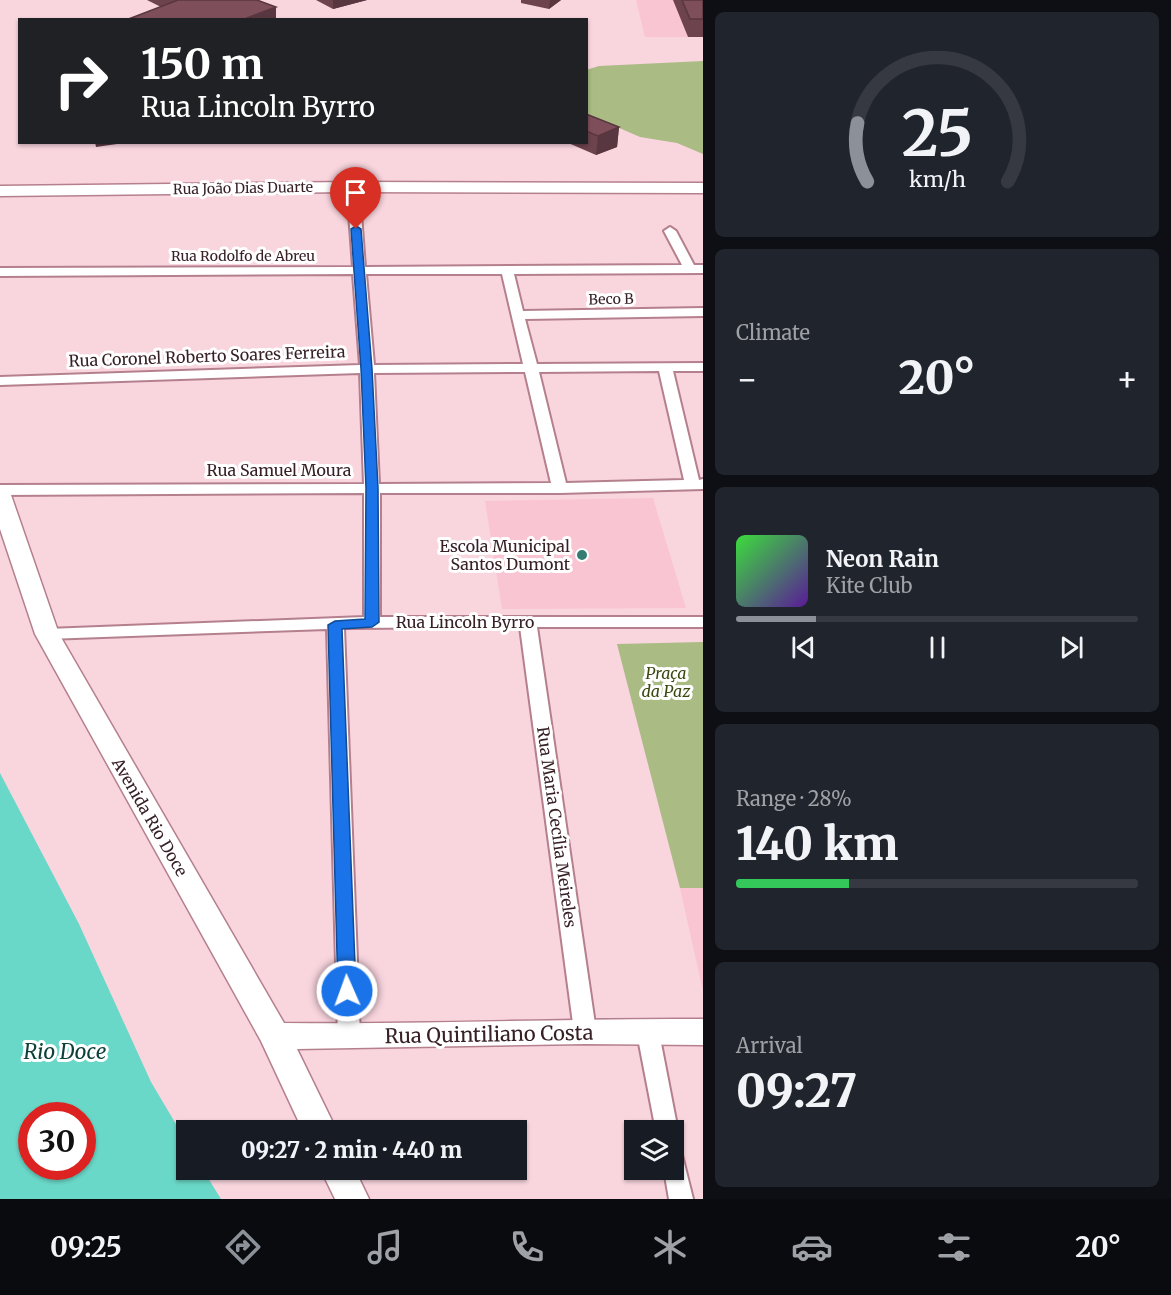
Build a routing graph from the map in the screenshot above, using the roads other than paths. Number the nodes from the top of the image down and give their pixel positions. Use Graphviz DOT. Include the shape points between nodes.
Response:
graph roads {
  1 [pos="353,187"];
  2 [pos="703,188"];
  3 [pos="0,191"];
  4 [pos="670,231"];
  5 [pos="697,269"];
  6 [pos="507,270"];
  7 [pos="359,271"];
  8 [pos="0,272"];
  9 [pos="703,312"];
  10 [pos="520,315"];
  11 [pos="703,367"];
  12 [pos="530,368"];
  13 [pos="665,368"];
  14 [pos="367,369"];
  15 [pos="0,381"];
  16 [pos="698,484"];
  17 [pos="372,488"];
  18 [pos="560,488"];
  19 [pos="0,490"];
  20 [pos="0,495"];
  21 [pos="372,622"];
  22 [pos="528,622"];
  23 [pos="703,622"];
  24 [pos="335,625"];
  25 [pos="47,634"];
  26 [pos="585,1031"];
  27 [pos="703,1032"];
  28 [pos="648,1033"];
  29 [pos="275,1036"];
  30 [pos="349,1037"];
  31 [pos="315,1120"];
  32 [pos="665,1120"];
  33 [pos="343,1180"];
  34 [pos="677,1180"];
  35 [pos="352,1199"];
  36 [pos="681,1199"];
  1 -- 2 [label="street, Rua João Dias Duarte"];
  1 -- 3 [label="street, Rua João Dias Duarte"];
  1 -- 7 [label="street"];
  4 -- 5 [label="street"];
  5 -- 6 [label="street, Rua Rodolfo de Abreu"];
  6 -- 7 [label="street, Rua Rodolfo de Abreu"];
  6 -- 10 [label="street"];
  7 -- 8 [label="street, Rua Rodolfo de Abreu"];
  7 -- 14 [label="street"];
  9 -- 10 [label="street, Beco B"];
  10 -- 12 [label="street"];
  11 -- 13 [label="street, Rua Coronel Roberto Soares Ferreira"];
  12 -- 13 [label="street, Rua Coronel Roberto Soares Ferreira"];
  12 -- 14 [label="street, Rua Coronel Roberto Soares Ferreira"];
  12 -- 18 [label="street"];
  13 -- 16 [label="street"];
  14 -- 15 [label="street, Rua Coronel Roberto Soares Ferreira"];
  14 -- 17 [label="street"];
  16 -- 18 [label="street, Rua Samuel Moura"];
  17 -- 18 [label="street, Rua Samuel Moura"];
  17 -- 19 [label="street, Rua Samuel Moura"];
  17 -- 21 [label="street"];
  20 -- 25 [label="street, Avenida Rio Doce"];
  21 -- 22 [label="street, Rua Lincoln Byrro"];
  21 -- 24 [label="street, Rua Lincoln Byrro"];
  22 -- 23 [label="street, Rua Lincoln Byrro"];
  22 -- 26 [label="street, Rua Maria Cecília Meireles"];
  24 -- 25 [label="street, Rua Lincoln Byrro"];
  24 -- 30 [label="street"];
  25 -- 29 [label="street, Avenida Rio Doce"];
  26 -- 28 [label="street, Rua Quintiliano Costa"];
  26 -- 30 [label="street, Rua Quintiliano Costa"];
  27 -- 28 [label="street, Rua Quintiliano Costa"];
  28 -- 32 [label="street"];
  29 -- 30 [label="street, Rua Quintiliano Costa"];
  29 -- 31 [label="street, Avenida Rio Doce"];
  33 -- 35 [label="street"];
  34 -- 36 [label="street"];
}
